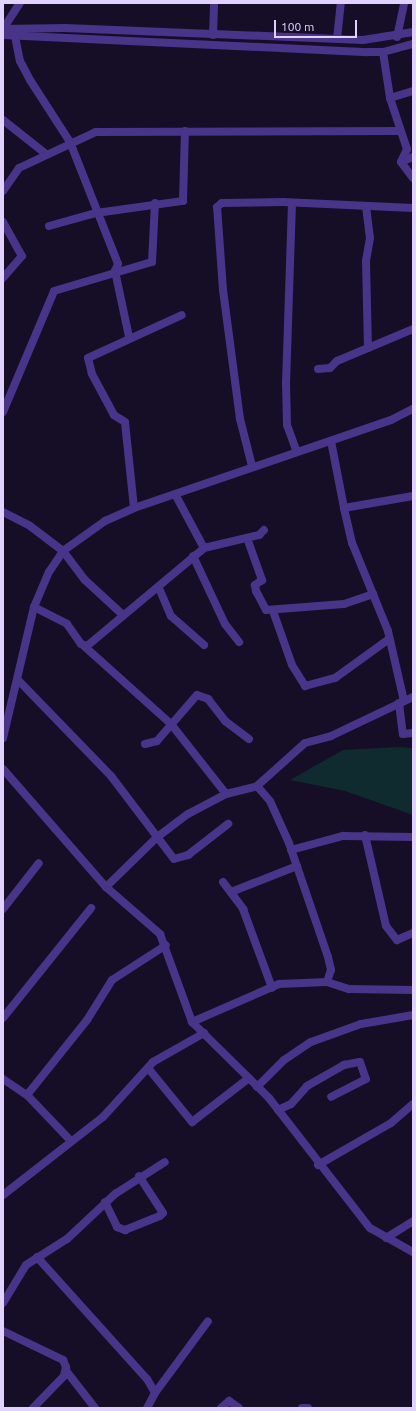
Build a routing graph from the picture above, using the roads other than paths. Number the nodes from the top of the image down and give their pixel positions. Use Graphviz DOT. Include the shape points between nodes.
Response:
graph roads {
  1 [pos="20,3"];
  2 [pos="214,3"];
  3 [pos="341,3"];
  4 [pos="404,3"];
  5 [pos="3,29"];
  6 [pos="413,32"];
  7 [pos="3,35"];
  8 [pos="214,35"];
  9 [pos="15,36"];
  10 [pos="397,37"];
  11 [pos="337,39"];
  12 [pos="413,44"];
  13 [pos="384,52"];
  14 [pos="413,91"];
  15 [pos="390,98"];
  16 [pos="3,120"];
  17 [pos="185,131"];
  18 [pos="399,131"];
  19 [pos="70,142"];
  20 [pos="46,154"];
  21 [pos="413,157"];
  22 [pos="401,162"];
  23 [pos="413,178"];
  24 [pos="3,191"];
  25 [pos="156,203"];
  26 [pos="292,203"];
  27 [pos="366,206"];
  28 [pos="413,208"];
  29 [pos="96,214"];
  30 [pos="3,222"];
  31 [pos="49,226"];
  32 [pos="115,271"];
  33 [pos="3,278"];
  34 [pos="182,315"];
  35 [pos="413,329"];
  36 [pos="129,337"];
  37 [pos="368,348"];
  38 [pos="318,369"];
  39 [pos="413,409"];
  40 [pos="3,412"];
  41 [pos="331,441"];
  42 [pos="296,450"];
  43 [pos="252,466"];
  44 [pos="175,494"];
  45 [pos="413,496"];
  46 [pos="134,508"];
  47 [pos="344,508"];
  48 [pos="3,512"];
  49 [pos="264,530"];
  50 [pos="247,538"];
  51 [pos="204,548"];
  52 [pos="63,550"];
  53 [pos="193,556"];
  54 [pos="159,588"];
  55 [pos="373,594"];
  56 [pos="34,608"];
  57 [pos="273,611"];
  58 [pos="123,615"];
  59 [pos="389,638"];
  60 [pos="239,642"];
  61 [pos="84,646"];
  62 [pos="204,646"];
  63 [pos="18,680"];
  64 [pos="413,697"];
  65 [pos="402,702"];
  66 [pos="6,714"];
  67 [pos="171,724"];
  68 [pos="413,733"];
  69 [pos="3,738"];
  70 [pos="249,739"];
  71 [pos="145,744"];
  72 [pos="3,769"];
  73 [pos="257,786"];
  74 [pos="226,794"];
  75 [pos="228,824"];
  76 [pos="365,835"];
  77 [pos="413,837"];
  78 [pos="156,838"];
  79 [pos="291,850"];
  80 [pos="39,863"];
  81 [pos="297,866"];
  82 [pos="223,882"];
  83 [pos="106,887"];
  84 [pos="231,892"];
  85 [pos="91,908"];
  86 [pos="3,909"];
  87 [pos="413,933"];
  88 [pos="166,945"];
  89 [pos="326,982"];
  90 [pos="272,988"];
  91 [pos="413,990"];
  92 [pos="413,1015"];
  93 [pos="3,1018"];
  94 [pos="192,1022"];
  95 [pos="204,1033"];
  96 [pos="148,1068"];
  97 [pos="249,1078"];
  98 [pos="3,1079"];
  99 [pos="256,1087"];
  100 [pos="26,1095"];
  101 [pos="331,1097"];
  102 [pos="413,1104"];
  103 [pos="278,1110"];
  104 [pos="63,1132"];
  105 [pos="71,1141"];
  106 [pos="60,1148"];
  107 [pos="165,1162"];
  108 [pos="318,1165"];
  109 [pos="139,1176"];
  110 [pos="3,1195"];
  111 [pos="105,1202"];
  112 [pos="413,1221"];
  113 [pos="386,1238"];
  114 [pos="413,1252"];
  115 [pos="38,1257"];
  116 [pos="3,1303"];
  117 [pos="208,1321"];
  118 [pos="3,1331"];
  119 [pos="67,1372"];
  120 [pos="155,1393"];
  121 [pos="33,1408"];
  122 [pos="95,1408"];
  123 [pos="147,1408"];
  124 [pos="221,1408"];
  125 [pos="239,1408"];
  126 [pos="302,1408"];
  127 [pos="308,1408"];
  1 -- 5 [label="street"];
  2 -- 8 [label="street"];
  3 -- 11 [label="street"];
  4 -- 10 [label="street"];
  5 -- 8 [label="street" via="65,28"];
  6 -- 10 [label="street"];
  7 -- 9 [label="street"];
  8 -- 11 [label="street"];
  9 -- 13 [label="street"];
  9 -- 19 [label="street" via="20,61"];
  10 -- 11 [label="street"];
  12 -- 13 [label="street"];
  13 -- 15 [label="street"];
  14 -- 15 [label="street"];
  15 -- 18 [label="street"];
  16 -- 20 [label="street"];
  17 -- 18 [label="street"];
  17 -- 19 [label="street" via="96,132"];
  17 -- 25 [label="street" via="183,201"];
  18 -- 22 [label="street" via="407,149"];
  19 -- 20 [label="street"];
  19 -- 29 [label="street"];
  20 -- 24 [label="street" via="19,168"];
  21 -- 22 [label="street"];
  22 -- 23 [label="street"];
  25 -- 29 [label="street"];
  25 -- 32 [label="street" via="152,262"];
  26 -- 27 [label="street"];
  26 -- 42 [label="street" via="286,382 287,425"];
  26 -- 43 [label="street" via="222,203 217,207 223,290 238,407"];
  27 -- 28 [label="street"];
  27 -- 37 [label="street" via="370,238 366,261"];
  29 -- 31 [label="street"];
  29 -- 32 [label="street" via="118,264"];
  30 -- 33 [label="street" via="22,256"];
  32 -- 36 [label="street"];
  32 -- 40 [label="street" via="54,291 49,297"];
  34 -- 36 [label="street"];
  35 -- 37 [label="street"];
  36 -- 46 [label="street" via="88,358 92,374 114,415 125,422"];
  37 -- 38 [label="street" via="330,368"];
  39 -- 41 [label="street"];
  41 -- 42 [label="street"];
  41 -- 47 [label="street"];
  42 -- 43 [label="street"];
  43 -- 44 [label="street"];
  44 -- 46 [label="street"];
  44 -- 51 [label="street"];
  45 -- 47 [label="street"];
  46 -- 52 [label="street" via="105,521"];
  47 -- 55 [label="street" via="352,543"];
  48 -- 52 [label="street" via="30,526"];
  49 -- 50 [label="street"];
  50 -- 51 [label="street"];
  50 -- 57 [label="street" via="262,580 255,585 259,601 266,610"];
  51 -- 53 [label="street"];
  52 -- 56 [label="street" via="49,572"];
  52 -- 58 [label="street" via="85,580"];
  53 -- 54 [label="street"];
  53 -- 60 [label="street" via="225,624"];
  54 -- 58 [label="street"];
  54 -- 62 [label="street" via="171,616"];
  55 -- 57 [label="street" via="344,604"];
  55 -- 59 [label="street"];
  56 -- 61 [label="street" via="67,624"];
  56 -- 63 [label="street"];
  57 -- 59 [label="street" via="292,665 305,686 335,678"];
  58 -- 61 [label="street"];
  59 -- 65 [label="street"];
  61 -- 67 [label="street"];
  63 -- 66 [label="street"];
  63 -- 78 [label="street" via="87,748 150,824"];
  64 -- 65 [label="street"];
  65 -- 68 [label="street" via="403,734"];
  65 -- 73 [label="street" via="331,736 305,743"];
  66 -- 69 [label="street"];
  67 -- 70 [label="street" via="200,696"];
  67 -- 71 [label="street" via="157,740"];
  67 -- 74 [label="street"];
  72 -- 83 [label="street"];
  73 -- 74 [label="street"];
  73 -- 79 [label="street" via="270,801"];
  74 -- 78 [label="street" via="188,814"];
  75 -- 78 [label="street" via="188,855 174,859"];
  76 -- 77 [label="street"];
  76 -- 79 [label="street" via="326,839"];
  76 -- 87 [label="street" via="386,926 397,940"];
  78 -- 83 [label="street"];
  79 -- 81 [label="street"];
  80 -- 86 [label="street"];
  81 -- 84 [label="street"];
  81 -- 89 [label="street" via="328,957 330,970"];
  82 -- 84 [label="street"];
  83 -- 88 [label="street" via="160,934"];
  84 -- 90 [label="street" via="243,909"];
  85 -- 93 [label="street"];
  88 -- 94 [label="street"];
  88 -- 100 [label="street" via="112,980 87,1020"];
  89 -- 90 [label="street" via="279,984"];
  89 -- 91 [label="street" via="349,989"];
  90 -- 94 [label="street"];
  92 -- 99 [label="street" via="361,1024 311,1042 280,1064"];
  94 -- 95 [label="street"];
  95 -- 96 [label="street"];
  95 -- 97 [label="street"];
  96 -- 97 [label="street" via="192,1122"];
  96 -- 105 [label="street" via="103,1117"];
  97 -- 99 [label="street"];
  98 -- 100 [label="street"];
  99 -- 103 [label="street"];
  100 -- 104 [label="street"];
  101 -- 103 [label="street" via="366,1079 360,1062 344,1065 307,1086 291,1104"];
  102 -- 108 [label="street" via="391,1123"];
  103 -- 108 [label="street"];
  104 -- 105 [label="street"];
  104 -- 106 [label="street"];
  105 -- 106 [label="street"];
  106 -- 110 [label="street"];
  107 -- 109 [label="street"];
  108 -- 113 [label="street" via="370,1228"];
  109 -- 111 [label="street"];
  109 -- 111 [label="street" via="163,1213 160,1216 125,1230 117,1226"];
  111 -- 115 [label="street" via="67,1239"];
  112 -- 113 [label="street"];
  113 -- 114 [label="street"];
  115 -- 116 [label="street" via="26,1265"];
  115 -- 120 [label="street" via="147,1379"];
  117 -- 120 [label="street"];
  118 -- 119 [label="street" via="63,1360"];
  119 -- 121 [label="street"];
  119 -- 122 [label="street"];
  120 -- 123 [label="street"];
  124 -- 125 [label="street" via="229,1401"];
  126 -- 127 [label="street"];
}
